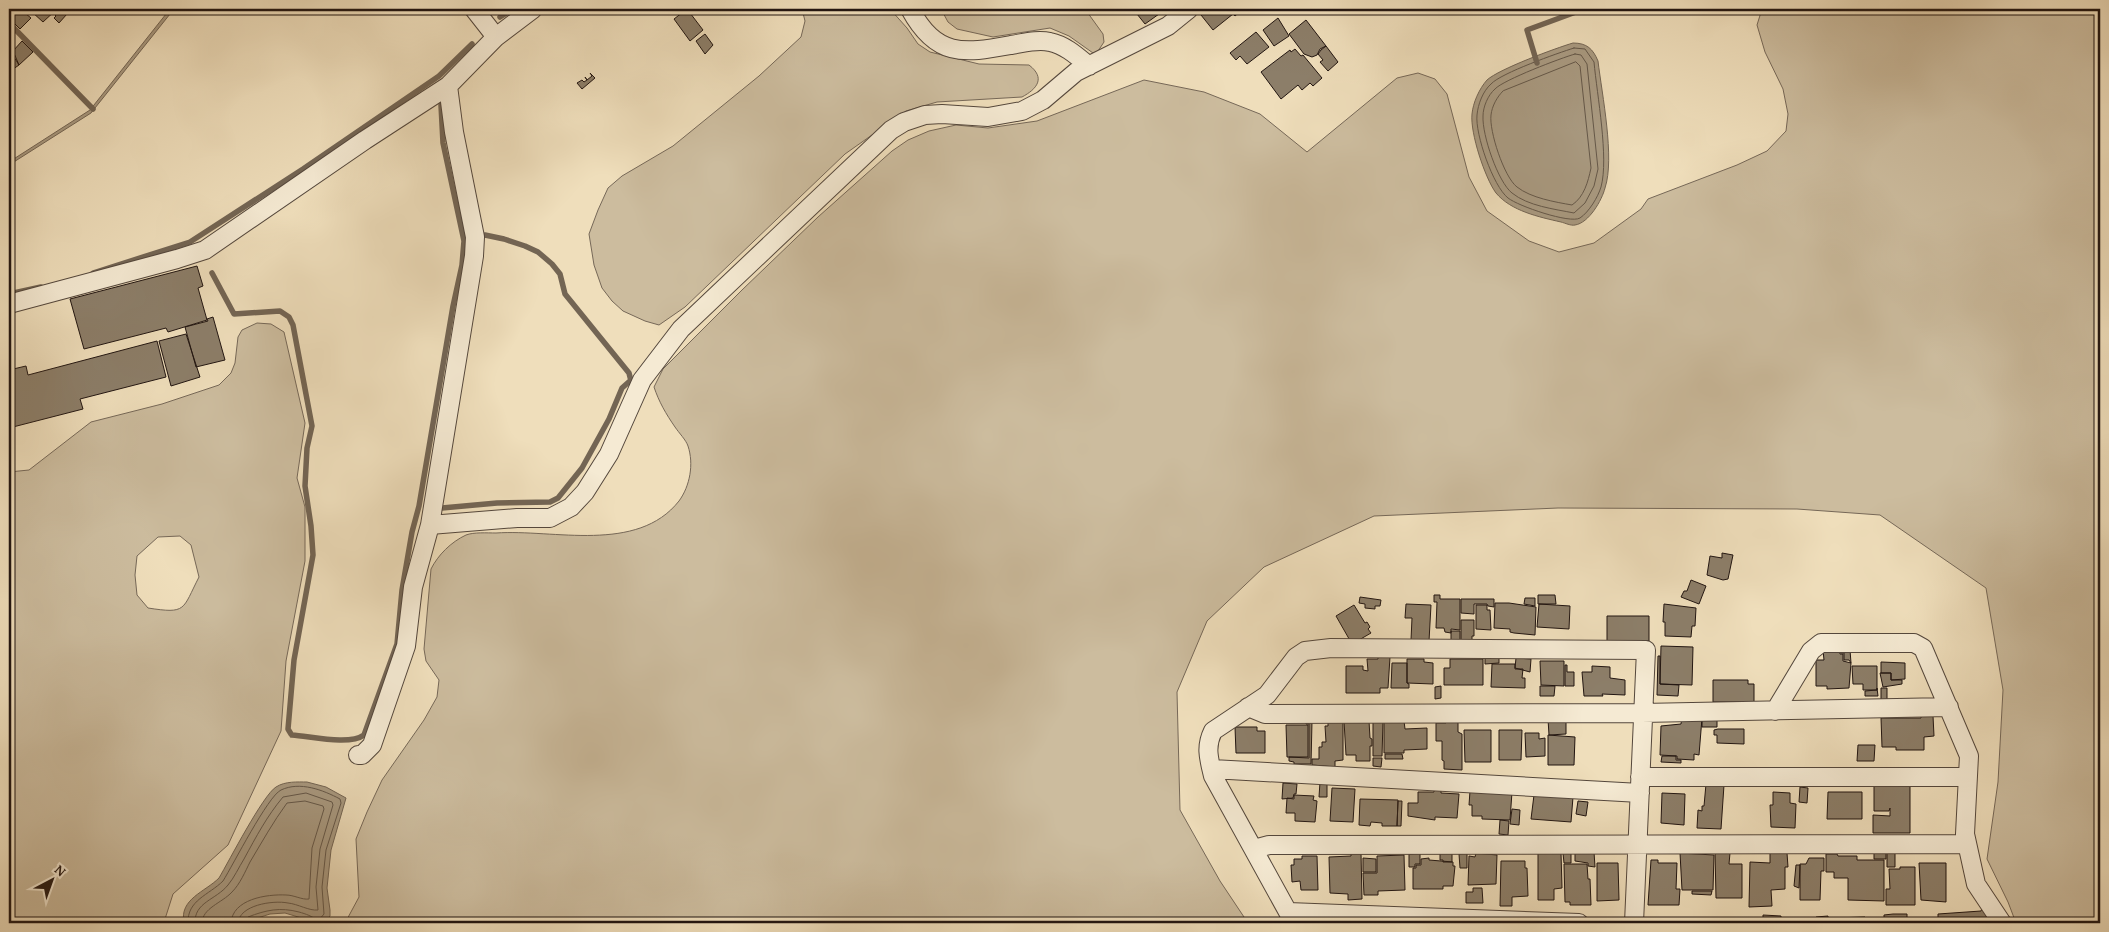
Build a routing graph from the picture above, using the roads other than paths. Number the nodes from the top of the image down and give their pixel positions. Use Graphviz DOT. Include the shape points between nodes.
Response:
graph roads {
  1 [pos="474,9"];
  2 [pos="534,9"];
  3 [pos="910,9"];
  4 [pos="1189,9"];
  5 [pos="496,37"];
  6 [pos="1089,66"];
  7 [pos="448,86"];
  8 [pos="9,304"];
  9 [pos="430,525"];
  10 [pos="1248,707"];
  11 [pos="1949,707"];
  12 [pos="1775,711"];
  13 [pos="1642,713"];
  14 [pos="358,754"];
  15 [pos="1212,769"];
  16 [pos="1968,777"];
  17 [pos="1640,785"];
  18 [pos="1967,844"];
  19 [pos="1638,845"];
  20 [pos="1254,849"];
  21 [pos="1291,918"];
  22 [pos="1579,923"];
  23 [pos="1634,923"];
  24 [pos="2002,923"];
  1 -- 5 [label="street"];
  2 -- 5 [label="street"];
  3 -- 6 [label="street" via="929,37 957,50 979,51 1031,41 1049,42 1064,47"];
  4 -- 6 [label="street" via="1168,26"];
  5 -- 7 [label="street"];
  6 -- 9 [label="street" via="1076,72 1043,100 1022,111 988,117 925,115 904,122 874,145 681,329 642,380 609,454 571,507 550,518"];
  7 -- 8 [label="street" via="205,250"];
  7 -- 9 [label="street" via="475,247"];
  9 -- 14 [label="street" via="413,587 406,646 372,745 366,752"];
  10 -- 13 [label="street" via="1265,714"];
  10 -- 13 [label="street" via="1266,695 1305,651 1331,648 1646,650"];
  10 -- 15 [label="street" via="1213,731 1207,752"];
  11 -- 12 [label="street"];
  11 -- 12 [label="street" via="1926,653 1918,644 1821,643 1811,651"];
  11 -- 16 [label="street" via="1969,756"];
  12 -- 13 [label="street"];
  13 -- 17 [label="street"];
  15 -- 17 [label="street"];
  15 -- 20 [label="street"];
  16 -- 17 [label="street"];
  16 -- 18 [label="street" via="1964,834"];
  17 -- 19 [label="street"];
  18 -- 19 [label="street"];
  18 -- 24 [label="street" via="1976,884"];
  19 -- 20 [label="street" via="1279,845"];
  19 -- 23 [label="street"];
  20 -- 21 [label="street"];
  21 -- 22 [label="street"];
}
